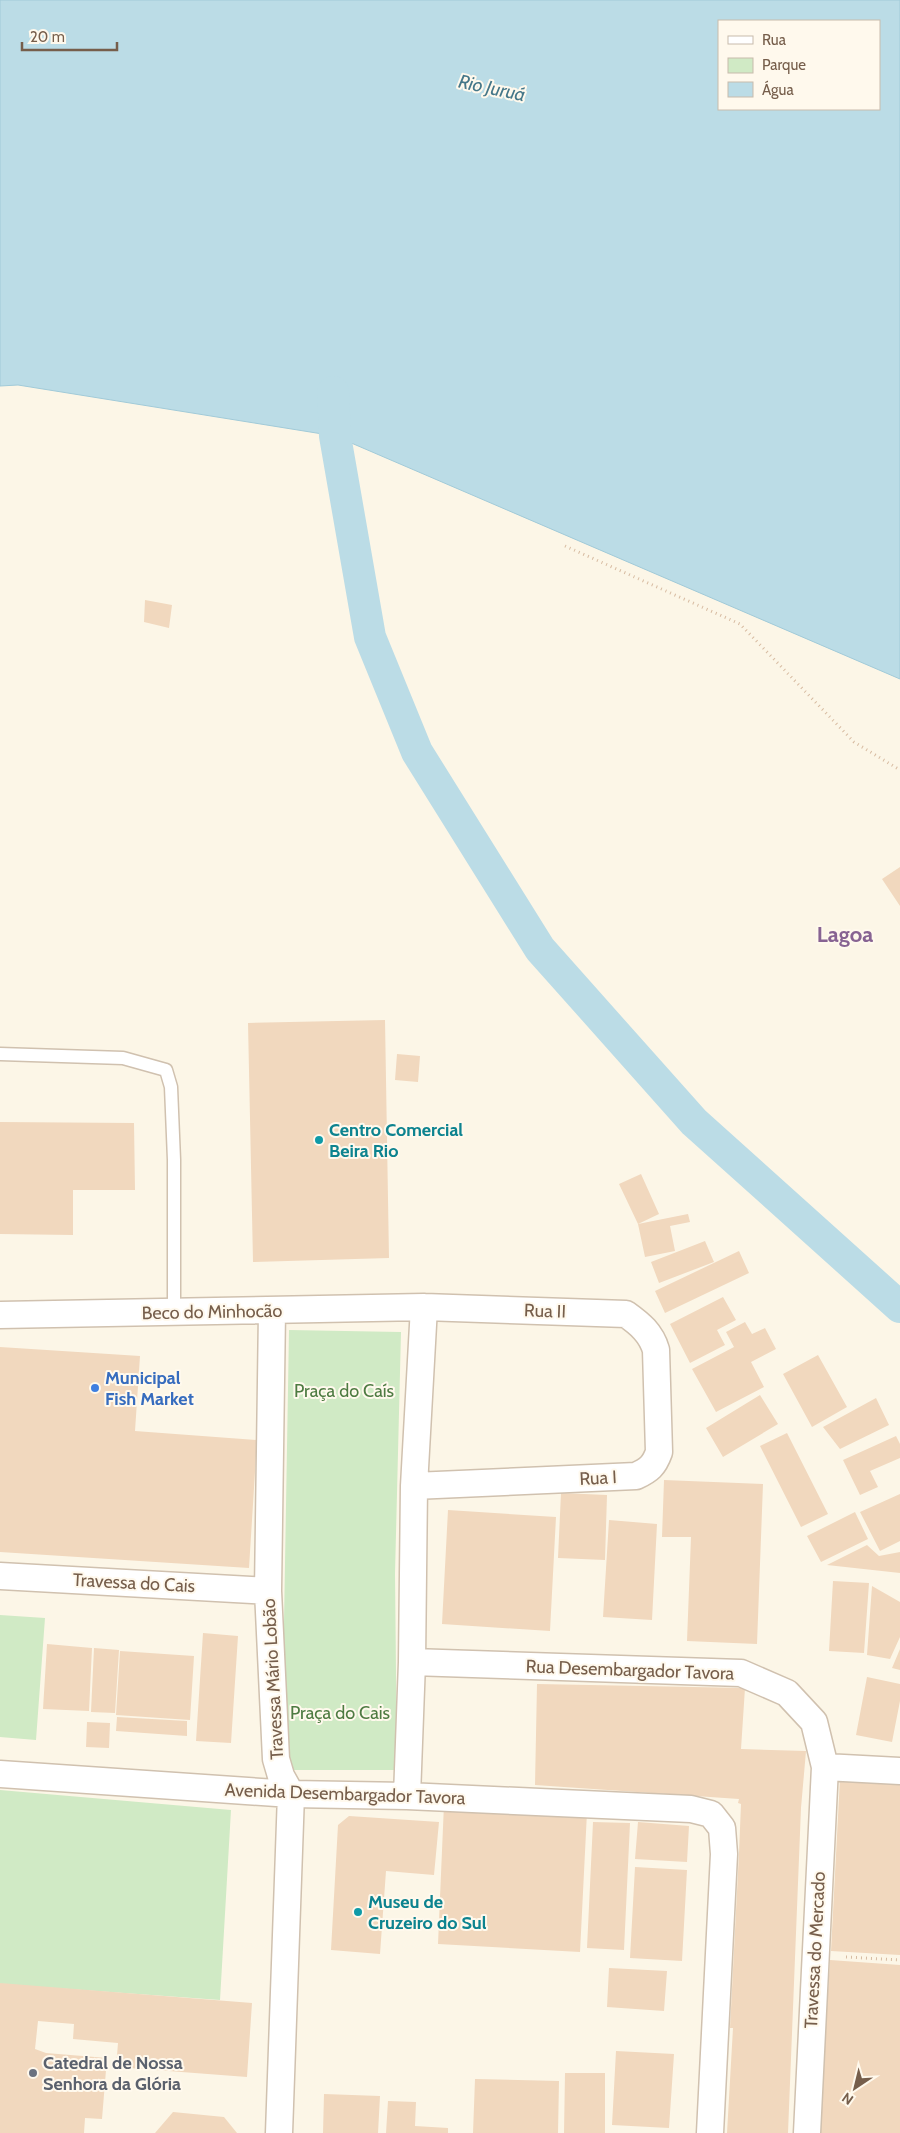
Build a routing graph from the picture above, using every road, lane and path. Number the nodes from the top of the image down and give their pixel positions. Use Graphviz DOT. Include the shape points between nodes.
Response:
graph roads {
  1 [pos="565,546"];
  2 [pos="900,770"];
  3 [pos="0,1054"];
  4 [pos="424,1307"];
  5 [pos="272,1311"];
  6 [pos="174,1313"];
  7 [pos="0,1315"];
  8 [pos="653,1342"];
  9 [pos="414,1486"];
  10 [pos="0,1576"];
  11 [pos="268,1591"];
  12 [pos="412,1662"];
  13 [pos="825,1767"];
  14 [pos="900,1771"];
  15 [pos="0,1774"];
  16 [pos="291,1794"];
  17 [pos="407,1796"];
  18 [pos="815,1955"];
  19 [pos="900,1960"];
  20 [pos="279,2133"];
  21 [pos="710,2133"];
  22 [pos="807,2133"];
  1 -- 2 [label="path" via="740,624 854,742"];
  3 -- 6 [label="lane" via="123,1058 166,1070 171,1087 174,1160"];
  4 -- 5 [label="street, Beco do Minhocão"];
  4 -- 8 [label="street, Rua II" via="626,1314 643,1326"];
  4 -- 9 [label="street"];
  5 -- 6 [label="street, Beco do Minhocão"];
  5 -- 11 [label="street, Travessa Mário Lobão"];
  6 -- 7 [label="street, Beco do Minhocão"];
  8 -- 9 [label="street, Rua I" via="656,1350 659,1452 648,1470 636,1476"];
  9 -- 12 [label="street"];
  10 -- 11 [label="street, Travessa do Cais"];
  11 -- 16 [label="street, Travessa Mário Lobão" via="276,1759"];
  12 -- 13 [label="street, Rua Desembargador Tavora" via="741,1673 787,1693 814,1722"];
  12 -- 17 [label="street"];
  13 -- 14 [label="street"];
  13 -- 18 [label="street, Travessa do Mercado"];
  15 -- 16 [label="street, Avenida Desembargador Tavora"];
  16 -- 17 [label="street, Avenida Desembargador Tavora"];
  16 -- 20 [label="street, Travessa Mário Lobão"];
  17 -- 21 [label="street, Avenida Desembargador Tavora" via="691,1809 711,1814 722,1828 724,1854"];
  18 -- 19 [label="path"];
  18 -- 22 [label="street, Travessa do Mercado"];
}
